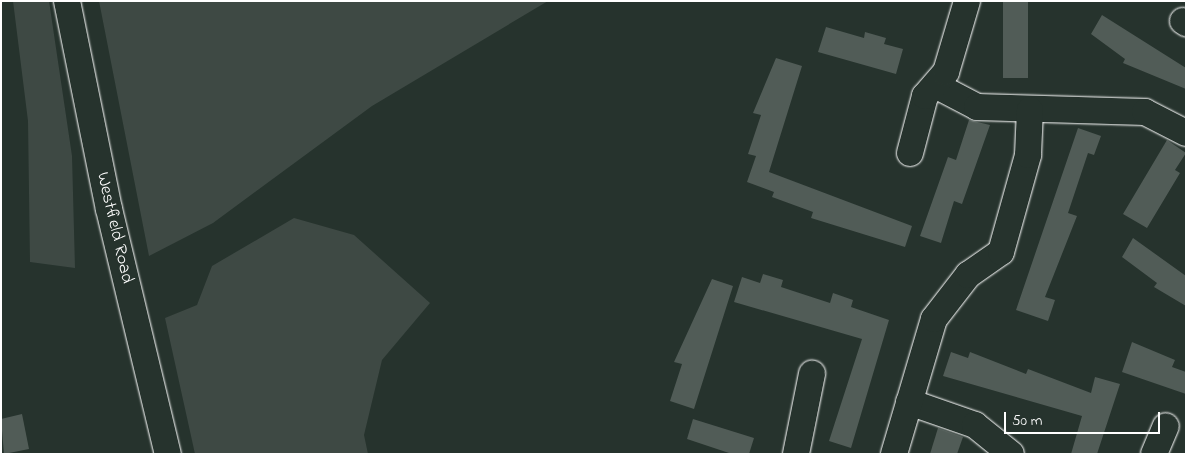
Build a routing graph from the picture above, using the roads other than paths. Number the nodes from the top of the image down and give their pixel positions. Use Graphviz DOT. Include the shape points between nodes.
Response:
graph roads {
  1 [pos="66,1"];
  2 [pos="967,1"];
  3 [pos="935,85"];
  4 [pos="1030,110"];
  5 [pos="1186,133"];
  6 [pos="910,153"];
  7 [pos="812,374"];
  8 [pos="909,402"];
  9 [pos="1166,426"];
  10 [pos="801,452"];
  11 [pos="168,454"];
  12 [pos="894,454"];
  13 [pos="1011,454"];
  14 [pos="1154,454"];
  1 -- 11 [label="street, Westfield Road" via="109,208"];
  2 -- 3 [label="street" via="946,72"];
  3 -- 4 [label="street" via="977,107"];
  3 -- 6 [label="street" via="925,96"];
  4 -- 5 [label="street" via="1145,112"];
  4 -- 8 [label="street" via="1028,155 1001,252 968,275 934,319"];
  7 -- 10 [label="street"];
  8 -- 12 [label="street"];
  8 -- 13 [label="street" via="975,425"];
  9 -- 14 [label="street"];
}
